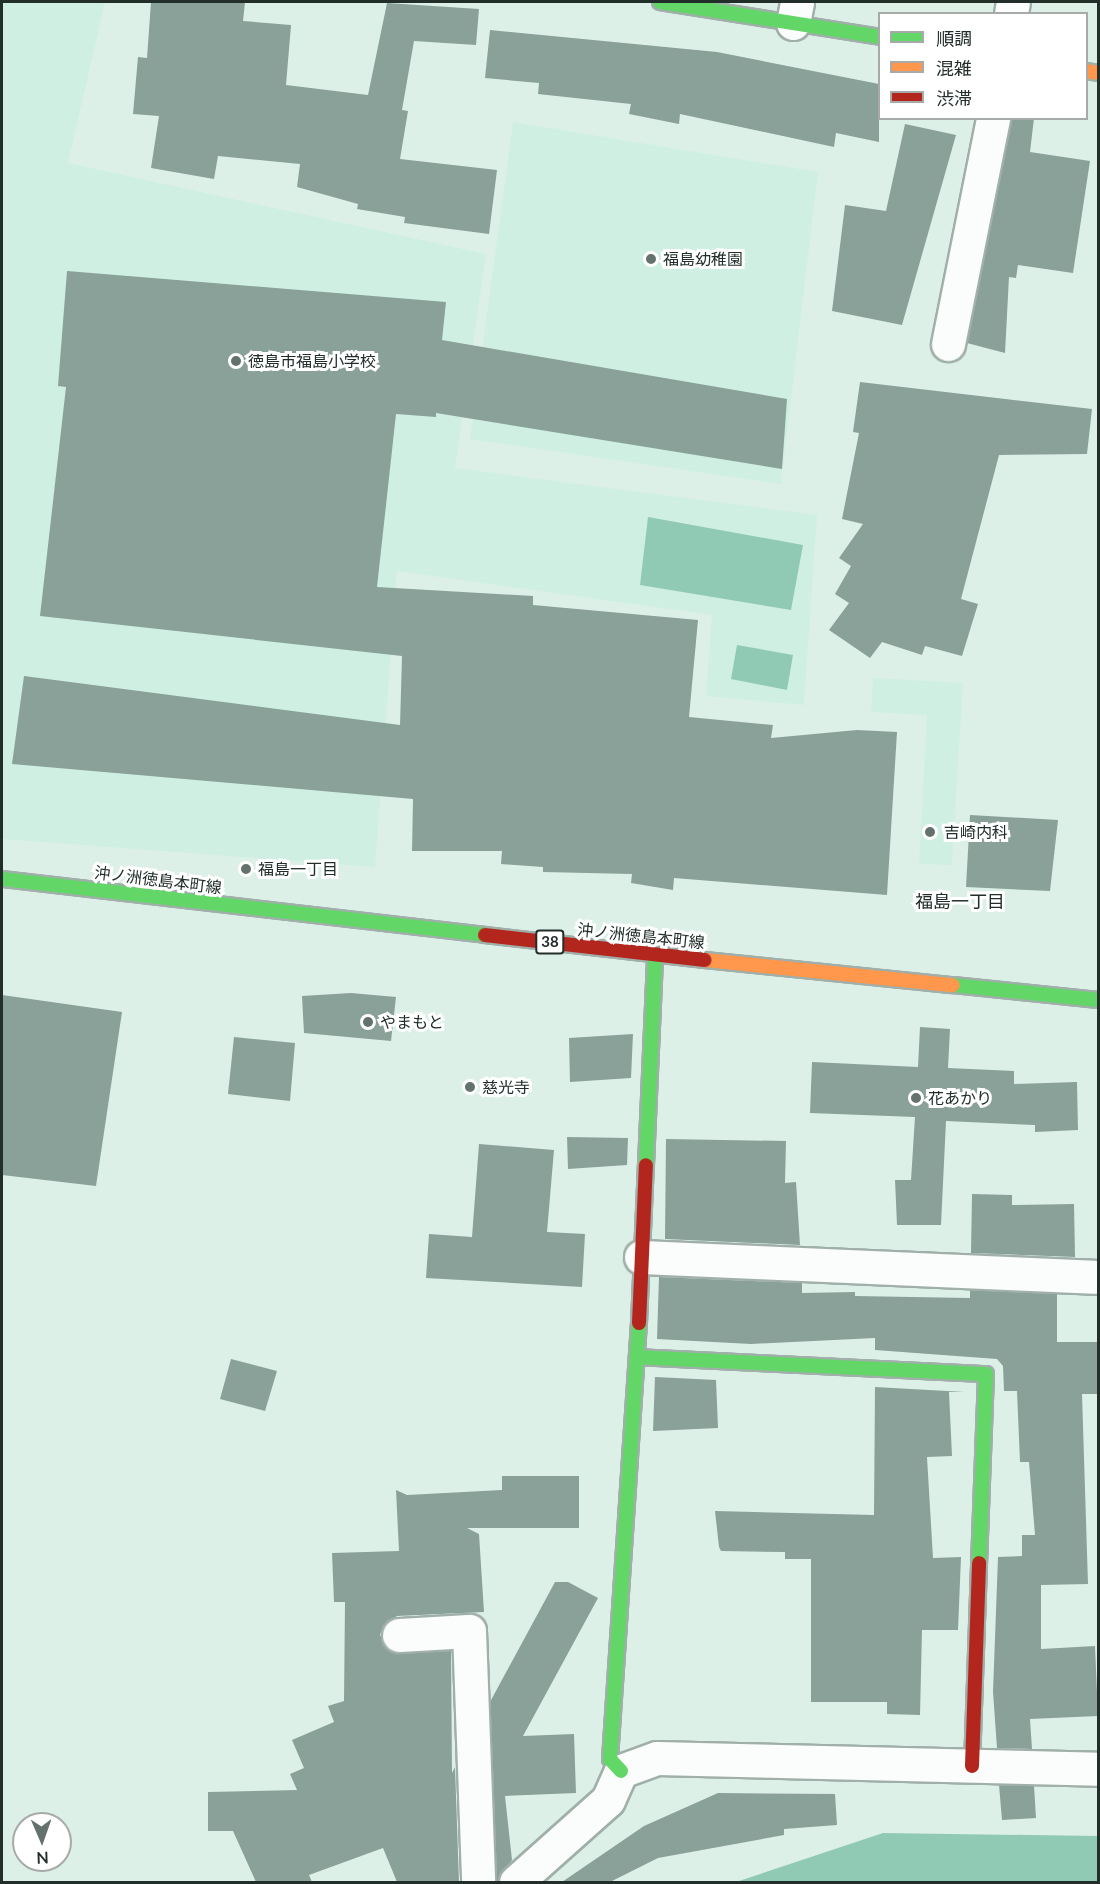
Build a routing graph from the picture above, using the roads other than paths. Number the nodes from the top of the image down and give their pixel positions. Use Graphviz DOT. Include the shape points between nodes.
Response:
graph roads {
  1 [pos="674,3"];
  2 [pos="795,12"];
  3 [pos="878,37"];
  4 [pos="993,120"];
  5 [pos="948,344"];
  6 [pos="2,879"];
  7 [pos="655,954"];
  8 [pos="1098,1000"];
  9 [pos="641,1257"];
  10 [pos="1094,1277"];
  11 [pos="638,1357"];
  12 [pos="399,1635"];
  13 [pos="972,1766"];
  14 [pos="1098,1768"];
  15 [pos="621,1771"];
  16 [pos="478,1882"];
  17 [pos="516,1882"];
  1 -- 2 [label="street"];
  2 -- 3 [label="street"];
  4 -- 5 [label="street"];
  6 -- 7 [label="street, 沖ノ洲徳島本町線 / 38"];
  7 -- 8 [label="street, 沖ノ洲徳島本町線 / 38"];
  7 -- 9 [label="street"];
  9 -- 10 [label="street"];
  9 -- 11 [label="street"];
  11 -- 13 [label="street" via="986,1374"];
  11 -- 15 [label="street" via="610,1759"];
  12 -- 16 [label="street" via="469,1631"];
  13 -- 14 [label="street"];
  13 -- 15 [label="street" via="657,1758"];
  15 -- 17 [label="street" via="608,1800"];
}
